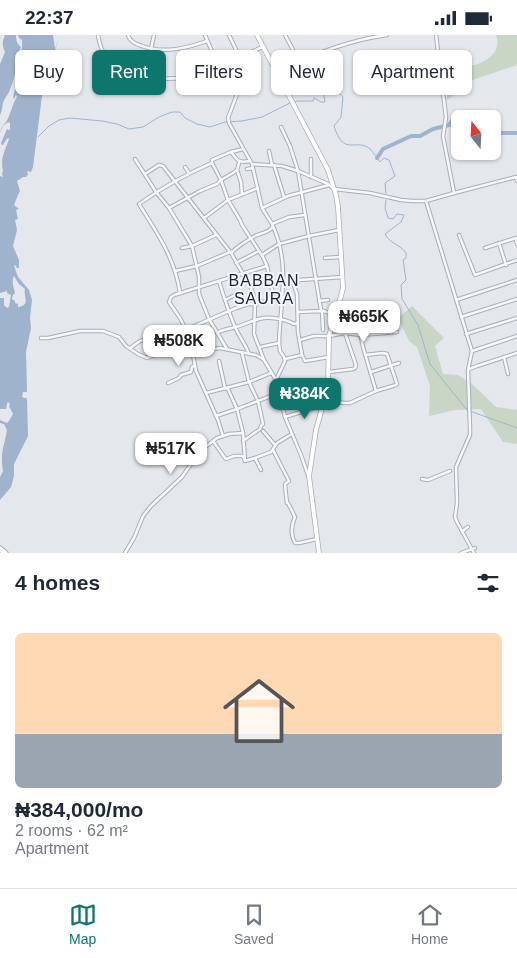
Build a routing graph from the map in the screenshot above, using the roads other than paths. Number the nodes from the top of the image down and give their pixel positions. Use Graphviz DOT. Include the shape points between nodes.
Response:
graph roads {
  1 [pos="98,35"];
  2 [pos="128,35"];
  3 [pos="154,35"];
  4 [pos="205,35"];
  5 [pos="229,35"];
  6 [pos="258,35"];
  7 [pos="285,35"];
  8 [pos="387,35"];
  9 [pos="436,35"];
  10 [pos="378,36"];
  11 [pos="208,41"];
  12 [pos="263,46"];
  13 [pos="151,49"];
  14 [pos="212,50"];
  15 [pos="236,50"];
  16 [pos="256,50"];
  17 [pos="293,50"];
  18 [pos="326,50"];
  19 [pos="271,61"];
  20 [pos="176,79"];
  21 [pos="237,95"];
  22 [pos="289,95"];
  23 [pos="281,127"];
  24 [pos="243,149"];
  25 [pos="269,151"];
  26 [pos="231,152"];
  27 [pos="135,159"];
  28 [pos="311,159"];
  29 [pos="250,161"];
  30 [pos="240,162"];
  31 [pos="212,163"];
  32 [pos="252,164"];
  33 [pos="273,165"];
  34 [pos="185,167"];
  35 [pos="253,168"];
  36 [pos="247,169"];
  37 [pos="236,170"];
  38 [pos="298,171"];
  39 [pos="189,173"];
  40 [pos="145,174"];
  41 [pos="311,177"];
  42 [pos="221,180"];
  43 [pos="175,181"];
  44 [pos="517,181"];
  45 [pos="330,185"];
  46 [pos="258,188"];
  47 [pos="334,189"];
  48 [pos="156,192"];
  49 [pos="301,192"];
  50 [pos="454,193"];
  51 [pos="242,194"];
  52 [pos="284,197"];
  53 [pos="188,198"];
  54 [pos="228,200"];
  55 [pos="426,201"];
  56 [pos="169,208"];
  57 [pos="262,208"];
  58 [pos="305,215"];
  59 [pos="204,218"];
  60 [pos="272,224"];
  61 [pos="340,230"];
  62 [pos="216,235"];
  63 [pos="309,235"];
  64 [pos="459,235"];
  65 [pos="251,239"];
  66 [pos="500,243"];
  67 [pos="279,244"];
  68 [pos="517,244"];
  69 [pos="192,246"];
  70 [pos="182,248"];
  71 [pos="485,248"];
  72 [pos="259,251"];
  73 [pos="230,253"];
  74 [pos="262,255"];
  75 [pos="342,256"];
  76 [pos="325,258"];
  77 [pos="517,260"];
  78 [pos="236,264"];
  79 [pos="506,265"];
  80 [pos="197,266"];
  81 [pos="267,266"];
  82 [pos="175,271"];
  83 [pos="242,274"];
  84 [pos="343,277"];
  85 [pos="316,278"];
  86 [pos="517,280"];
  87 [pos="219,281"];
  88 [pos="292,283"];
  89 [pos="283,285"];
  90 [pos="198,288"];
  91 [pos="180,293"];
  92 [pos="237,294"];
  93 [pos="283,297"];
  94 [pos="274,299"];
  95 [pos="517,299"];
  96 [pos="225,300"];
  97 [pos="328,300"];
  98 [pos="456,300"];
  99 [pos="319,301"];
  100 [pos="255,304"];
  101 [pos="228,311"];
  102 [pos="322,311"];
  103 [pos="298,312"];
  104 [pos="335,315"];
  105 [pos="357,316"];
  106 [pos="461,317"];
  107 [pos="517,318"];
  108 [pos="209,319"];
  109 [pos="280,319"];
  110 [pos="254,321"];
  111 [pos="298,323"];
  112 [pos="235,327"];
  113 [pos="185,328"];
  114 [pos="323,330"];
  115 [pos="397,332"];
  116 [pos="217,333"];
  117 [pos="345,333"];
  118 [pos="466,334"];
  119 [pos="361,335"];
  120 [pos="329,336"];
  121 [pos="517,336"];
  122 [pos="41,338"];
  123 [pos="300,340"];
  124 [pos="279,343"];
  125 [pos="260,347"];
  126 [pos="130,348"];
  127 [pos="191,348"];
  128 [pos="228,350"];
  129 [pos="472,351"];
  130 [pos="242,352"];
  131 [pos="517,353"];
  132 [pos="250,354"];
  133 [pos="302,355"];
  134 [pos="366,355"];
  135 [pos="261,356"];
  136 [pos="329,357"];
  137 [pos="504,357"];
  138 [pos="285,359"];
  139 [pos="219,361"];
  140 [pos="399,363"];
  141 [pos="195,365"];
  142 [pos="391,365"];
  143 [pos="468,370"];
  144 [pos="329,372"];
  145 [pos="371,372"];
  146 [pos="271,373"];
  147 [pos="508,374"];
  148 [pos="276,380"];
  149 [pos="249,382"];
  150 [pos="168,383"];
  151 [pos="289,385"];
  152 [pos="328,386"];
  153 [pos="225,388"];
  154 [pos="278,388"];
  155 [pos="317,388"];
  156 [pos="376,391"];
  157 [pos="206,393"];
  158 [pos="279,393"];
  159 [pos="325,400"];
  160 [pos="258,401"];
  161 [pos="323,407"];
  162 [pos="237,409"];
  163 [pos="216,416"];
  164 [pos="285,417"];
  165 [pos="263,431"];
  166 [pos="243,433"];
  167 [pos="292,434"];
  168 [pos="223,436"];
  169 [pos="213,441"];
  170 [pos="243,441"];
  171 [pos="274,445"];
  172 [pos="273,450"];
  173 [pos="255,458"];
  174 [pos="245,461"];
  175 [pos="261,470"];
  176 [pos="450,471"];
  177 [pos="309,476"];
  178 [pos="422,479"];
  179 [pos="468,527"];
  180 [pos="462,532"];
  181 [pos="317,539"];
  182 [pos="0,549"];
  183 [pos="473,549"];
  184 [pos="5,553"];
  185 [pos="125,553"];
  186 [pos="319,553"];
  187 [pos="461,553"];
  188 [pos="474,553"];
  1 -- 20 [label="street" via="102,51 122,72"];
  2 -- 13 [label="street" via="132,42"];
  3 -- 13 [label="street"];
  4 -- 11 [label="street"];
  5 -- 15 [label="street"];
  6 -- 12 [label="main road"];
  7 -- 17 [label="street"];
  8 -- 10 [label="street"];
  9 -- 50 [label="street" via="446,117 443,136"];
  10 -- 18 [label="street"];
  11 -- 13 [label="street" via="172,50"];
  11 -- 14 [label="street"];
  12 -- 16 [label="street"];
  12 -- 19 [label="main road"];
  21 -- 24 [label="street" via="228,120"];
  22 -- 47 [label="main road" via="327,165"];
  23 -- 38 [label="street"];
  24 -- 26 [label="street"];
  24 -- 29 [label="street"];
  25 -- 33 [label="street"];
  26 -- 30 [label="street"];
  26 -- 31 [label="street" via="212,160"];
  27 -- 40 [label="street"];
  28 -- 41 [label="street"];
  29 -- 30 [label="street"];
  29 -- 32 [label="street"];
  30 -- 37 [label="street"];
  31 -- 39 [label="street"];
  31 -- 42 [label="street"];
  32 -- 33 [label="street"];
  32 -- 35 [label="street"];
  33 -- 38 [label="street"];
  33 -- 52 [label="street"];
  34 -- 39 [label="street"];
  35 -- 36 [label="street"];
  35 -- 46 [label="street"];
  37 -- 42 [label="street"];
  37 -- 51 [label="street"];
  38 -- 41 [label="street"];
  38 -- 49 [label="street"];
  39 -- 43 [label="street"];
  40 -- 43 [label="street" via="161,165"];
  40 -- 48 [label="street"];
  41 -- 45 [label="street"];
  42 -- 53 [label="street"];
  42 -- 54 [label="street"];
  43 -- 48 [label="street"];
  43 -- 53 [label="street"];
  44 -- 50 [label="street" via="516,177"];
  45 -- 47 [label="street"];
  45 -- 49 [label="street"];
  46 -- 51 [label="street"];
  46 -- 57 [label="street"];
  47 -- 55 [label="street"];
  47 -- 61 [label="main road"];
  48 -- 56 [label="street"];
  48 -- 82 [label="street" via="139,204 165,246"];
  49 -- 52 [label="street"];
  49 -- 58 [label="street"];
  50 -- 55 [label="street"];
  51 -- 54 [label="street"];
  52 -- 57 [label="street"];
  53 -- 56 [label="street"];
  53 -- 59 [label="street"];
  54 -- 59 [label="street"];
  54 -- 65 [label="street"];
  55 -- 98 [label="street"];
  56 -- 69 [label="street"];
  57 -- 60 [label="street"];
  58 -- 60 [label="street"];
  58 -- 63 [label="street"];
  59 -- 62 [label="street"];
  60 -- 65 [label="street" via="272,229"];
  60 -- 67 [label="street"];
  61 -- 63 [label="street"];
  61 -- 75 [label="main road"];
  62 -- 69 [label="street"];
  62 -- 73 [label="street"];
  63 -- 67 [label="street"];
  63 -- 85 [label="street"];
  64 -- 79 [label="street" via="475,275"];
  65 -- 72 [label="street"];
  65 -- 73 [label="street"];
  66 -- 68 [label="street" via="516,239"];
  66 -- 71 [label="street"];
  66 -- 79 [label="street"];
  67 -- 74 [label="street"];
  67 -- 89 [label="street" via="284,266"];
  69 -- 70 [label="street"];
  69 -- 80 [label="street"];
  72 -- 74 [label="street"];
  72 -- 78 [label="street"];
  73 -- 78 [label="street"];
  73 -- 80 [label="street"];
  74 -- 81 [label="street"];
  75 -- 76 [label="street"];
  75 -- 84 [label="main road"];
  77 -- 79 [label="street"];
  78 -- 83 [label="street"];
  80 -- 82 [label="street"];
  80 -- 90 [label="street"];
  81 -- 83 [label="street"];
  81 -- 94 [label="street"];
  82 -- 91 [label="street"];
  83 -- 87 [label="street"];
  83 -- 100 [label="street" via="251,288"];
  84 -- 85 [label="street"];
  84 -- 104 [label="main road"];
  85 -- 88 [label="street"];
  85 -- 99 [label="street"];
  86 -- 98 [label="street"];
  87 -- 90 [label="street"];
  87 -- 96 [label="street"];
  88 -- 89 [label="street"];
  88 -- 103 [label="street" via="297,293"];
  89 -- 93 [label="street"];
  90 -- 91 [label="street"];
  90 -- 108 [label="street"];
  91 -- 113 [label="street" via="171,297 169,302"];
  92 -- 96 [label="street"];
  93 -- 94 [label="street"];
  93 -- 109 [label="street"];
  94 -- 100 [label="street"];
  95 -- 106 [label="street"];
  96 -- 101 [label="street"];
  97 -- 99 [label="street"];
  98 -- 106 [label="street"];
  99 -- 102 [label="street"];
  100 -- 101 [label="street"];
  100 -- 110 [label="street"];
  101 -- 108 [label="street"];
  101 -- 112 [label="street"];
  102 -- 103 [label="street"];
  102 -- 104 [label="street"];
  102 -- 114 [label="street"];
  103 -- 111 [label="street"];
  104 -- 120 [label="main road"];
  105 -- 119 [label="street"];
  106 -- 118 [label="street"];
  107 -- 118 [label="street"];
  108 -- 113 [label="street"];
  108 -- 116 [label="street"];
  109 -- 110 [label="street"];
  109 -- 111 [label="street"];
  109 -- 124 [label="street"];
  110 -- 112 [label="street"];
  110 -- 125 [label="street" via="254,334"];
  111 -- 123 [label="street"];
  112 -- 116 [label="street"];
  112 -- 132 [label="street"];
  113 -- 126 [label="street" via="140,341"];
  113 -- 127 [label="street"];
  115 -- 119 [label="street"];
  116 -- 128 [label="street"];
  117 -- 119 [label="street"];
  117 -- 120 [label="street"];
  117 -- 144 [label="street" via="355,368"];
  118 -- 129 [label="street"];
  119 -- 134 [label="street"];
  120 -- 123 [label="street"];
  120 -- 136 [label="main road"];
  121 -- 129 [label="street"];
  122 -- 126 [label="street" via="80,331 104,331 119,337"];
  123 -- 133 [label="street"];
  124 -- 125 [label="street"];
  124 -- 138 [label="street"];
  125 -- 135 [label="street"];
  126 -- 127 [label="street" via="147,358 165,351"];
  127 -- 128 [label="street"];
  127 -- 141 [label="street"];
  128 -- 130 [label="street"];
  129 -- 143 [label="street"];
  130 -- 132 [label="street"];
  130 -- 149 [label="street"];
  131 -- 137 [label="street"];
  132 -- 135 [label="street"];
  133 -- 136 [label="street" via="305,361"];
  133 -- 138 [label="street"];
  134 -- 142 [label="street" via="383,353"];
  134 -- 145 [label="street"];
  135 -- 146 [label="street"];
  136 -- 144 [label="main road"];
  137 -- 143 [label="street"];
  137 -- 147 [label="street"];
  138 -- 148 [label="street"];
  139 -- 153 [label="street"];
  140 -- 142 [label="street"];
  141 -- 150 [label="street" via="192,372"];
  141 -- 157 [label="street"];
  142 -- 145 [label="street"];
  142 -- 156 [label="street" via="397,384"];
  143 -- 180 [label="street" via="470,435 456,467 458,503 455,517"];
  144 -- 152 [label="main road"];
  145 -- 156 [label="street"];
  146 -- 148 [label="street"];
  146 -- 149 [label="street"];
  148 -- 154 [label="street"];
  149 -- 153 [label="street"];
  149 -- 160 [label="street"];
  151 -- 154 [label="street"];
  152 -- 155 [label="street"];
  152 -- 159 [label="main road"];
  153 -- 157 [label="street"];
  153 -- 162 [label="street"];
  154 -- 158 [label="street"];
  156 -- 159 [label="street" via="350,403"];
  157 -- 163 [label="street"];
  158 -- 160 [label="street"];
  158 -- 164 [label="street"];
  159 -- 161 [label="main road"];
  160 -- 162 [label="street"];
  160 -- 170 [label="street" via="263,425"];
  161 -- 164 [label="street"];
  161 -- 177 [label="main road"];
  162 -- 163 [label="street"];
  162 -- 166 [label="street"];
  163 -- 168 [label="street"];
  164 -- 167 [label="street"];
  165 -- 171 [label="street"];
  166 -- 168 [label="street"];
  166 -- 170 [label="street"];
  167 -- 171 [label="street"];
  167 -- 177 [label="street"];
  168 -- 169 [label="street"];
  169 -- 174 [label="street" via="224,458 243,456"];
  169 -- 185 [label="street" via="200,451 182,477 143,515"];
  170 -- 174 [label="street"];
  171 -- 172 [label="street"];
  172 -- 173 [label="street"];
  172 -- 181 [label="street" via="289,481 285,486 287,504 295,517 291,525 294,543"];
  173 -- 174 [label="street"];
  173 -- 175 [label="street"];
  176 -- 178 [label="street" via="428,480"];
  177 -- 181 [label="main road"];
  179 -- 180 [label="street"];
  180 -- 183 [label="street"];
  181 -- 186 [label="main road"];
  182 -- 184 [label="main road"];
  183 -- 187 [label="street"];
  183 -- 188 [label="street"];
}
